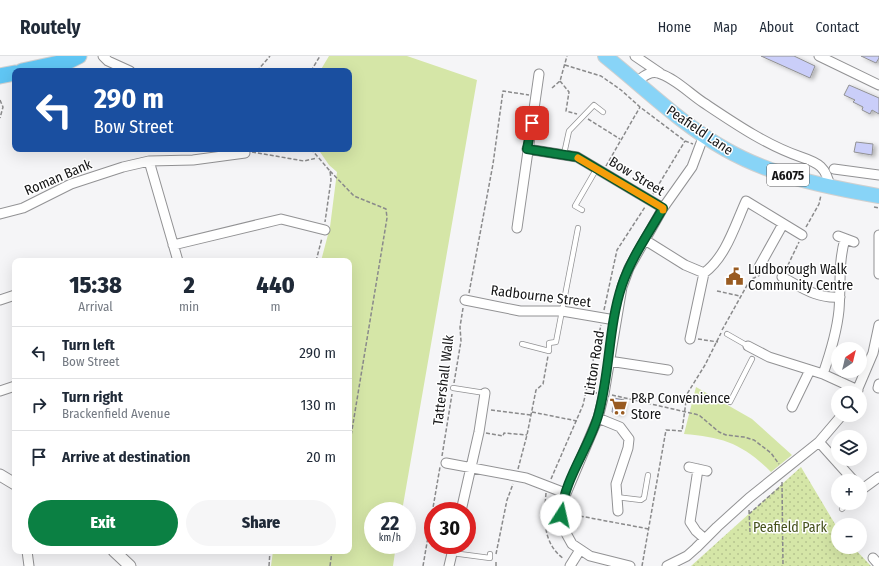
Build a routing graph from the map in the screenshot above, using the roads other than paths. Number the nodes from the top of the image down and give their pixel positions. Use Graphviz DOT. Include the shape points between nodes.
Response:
graph roads {
  1 [pos="79,56"];
  2 [pos="103,56"];
  3 [pos="605,56"];
  4 [pos="635,56"];
  5 [pos="819,56"];
  6 [pos="51,60"];
  7 [pos="30,68"];
  8 [pos="123,68"];
  9 [pos="12,73"];
  10 [pos="539,74"];
  11 [pos="662,75"];
  12 [pos="0,76"];
  13 [pos="636,82"];
  14 [pos="879,85"];
  15 [pos="603,112"];
  16 [pos="704,135"];
  17 [pos="527,149"];
  18 [pos="245,153"];
  19 [pos="564,154"];
  20 [pos="149,161"];
  21 [pos="600,169"];
  22 [pos="834,169"];
  23 [pos="879,175"];
  24 [pos="827,186"];
  25 [pos="879,196"];
  26 [pos="663,208"];
  27 [pos="582,210"];
  28 [pos="0,214"];
  29 [pos="783,224"];
  30 [pos="517,228"];
  31 [pos="578,228"];
  32 [pos="324,230"];
  33 [pos="802,235"];
  34 [pos="879,235"];
  35 [pos="645,240"];
  36 [pos="854,242"];
  37 [pos="173,245"];
  38 [pos="177,258"];
  39 [pos="759,267"];
  40 [pos="704,273"];
  41 [pos="879,274"];
  42 [pos="782,277"];
  43 [pos="12,296"];
  44 [pos="840,297"];
  45 [pos="0,300"];
  46 [pos="466,300"];
  47 [pos="562,311"];
  48 [pos="615,320"];
  49 [pos="879,326"];
  50 [pos="727,334"];
  51 [pos="693,339"];
  52 [pos="522,344"];
  53 [pos="752,352"];
  54 [pos="610,361"];
  55 [pos="668,370"];
  56 [pos="810,370"];
  57 [pos="823,374"];
  58 [pos="847,386"];
  59 [pos="859,386"];
  60 [pos="12,387"];
  61 [pos="453,388"];
  62 [pos="0,391"];
  63 [pos="485,393"];
  64 [pos="730,402"];
  65 [pos="797,404"];
  66 [pos="598,418"];
  67 [pos="836,422"];
  68 [pos="819,442"];
  69 [pos="444,462"];
  70 [pos="470,467"];
  71 [pos="698,469"];
  72 [pos="648,474"];
  73 [pos="848,474"];
  74 [pos="0,475"];
  75 [pos="879,477"];
  76 [pos="12,482"];
  77 [pos="867,485"];
  78 [pos="565,493"];
  79 [pos="616,498"];
  80 [pos="463,502"];
  81 [pos="618,511"];
  82 [pos="704,539"];
  83 [pos="580,550"];
  84 [pos="27,554"];
  85 [pos="117,554"];
  86 [pos="452,554"];
  87 [pos="474,554"];
  88 [pos="490,554"];
  89 [pos="873,558"];
  90 [pos="677,564"];
  91 [pos="571,565"];
  92 [pos="879,565"];
  93 [pos="28,566"];
  94 [pos="130,566"];
  95 [pos="449,566"];
  96 [pos="630,566"];
  97 [pos="667,566"];
  1 -- 6 [label="highway" via="70,61"];
  2 -- 8 [label="street" via="108,62"];
  3 -- 13 [label="main road, Peafield Lane / A6075"];
  4 -- 11 [label="street"];
  5 -- 14 [label="street"];
  6 -- 7 [label="highway"];
  9 -- 12 [label="highway"];
  10 -- 17 [label="street"];
  11 -- 13 [label="street" via="648,74"];
  11 -- 24 [label="street" via="754,134 779,148 818,164 826,172"];
  13 -- 16 [label="main road, Peafield Lane / A6075" via="675,115"];
  15 -- 19 [label="lane" via="594,106 569,131"];
  16 -- 24 [label="main road, Peafield Lane / A6075" via="726,150 756,163"];
  16 -- 26 [label="street, Litton Road" via="692,167"];
  17 -- 19 [label="street, Bow Street"];
  17 -- 30 [label="street"];
  18 -- 20 [label="street, Roman Bank" via="193,160"];
  19 -- 21 [label="street, Bow Street" via="577,157"];
  20 -- 28 [label="street, Roman Bank" via="71,184 23,208"];
  20 -- 37 [label="street"];
  21 -- 26 [label="street, Bow Street"];
  21 -- 27 [label="lane" via="575,206"];
  22 -- 23 [label="street"];
  24 -- 25 [label="main road, Peafield Lane / A6075"];
  26 -- 35 [label="street, Litton Road"];
  29 -- 33 [label="street"];
  29 -- 39 [label="street"];
  29 -- 40 [label="street" via="746,201 736,227 712,267"];
  31 -- 47 [label="lane"];
  32 -- 37 [label="street" via="281,219"];
  34 -- 41 [label="street"];
  35 -- 40 [label="street" via="685,265"];
  35 -- 48 [label="street, Litton Road" via="628,268"];
  36 -- 44 [label="street" via="841,238"];
  37 -- 38 [label="street"];
  40 -- 51 [label="street"];
  42 -- 44 [label="street" via="794,278 818,296"];
  43 -- 45 [label="street"];
  44 -- 57 [label="street" via="831,350"];
  46 -- 47 [label="street, Radbourne Street" via="520,311"];
  47 -- 48 [label="street, Radbourne Street"];
  47 -- 52 [label="lane" via="556,342 550,343 549,351"];
  48 -- 54 [label="street, Litton Road"];
  49 -- 59 [label="street" via="873,353"];
  50 -- 53 [label="lane"];
  53 -- 56 [label="street"];
  53 -- 64 [label="lane"];
  54 -- 55 [label="street"];
  54 -- 66 [label="street, Litton Road"];
  56 -- 57 [label="street"];
  56 -- 65 [label="street"];
  57 -- 58 [label="street"];
  60 -- 62 [label="street"];
  61 -- 63 [label="lane"];
  63 -- 70 [label="street"];
  66 -- 78 [label="street, Litton Road"];
  66 -- 79 [label="street" via="620,427 629,439 616,484"];
  67 -- 68 [label="street"];
  68 -- 73 [label="street"];
  68 -- 82 [label="street" via="749,498"];
  69 -- 70 [label="street"];
  70 -- 78 [label="street" via="516,476"];
  70 -- 80 [label="street"];
  71 -- 82 [label="street" via="690,522"];
  72 -- 79 [label="lane" via="644,498"];
  74 -- 76 [label="street"];
  75 -- 77 [label="street"];
  78 -- 83 [label="street, Litton Road" via="562,503 562,526 572,544"];
  79 -- 81 [label="street"];
  82 -- 90 [label="street"];
  83 -- 91 [label="street"];
  83 -- 96 [label="street, Litton Road" via="590,556"];
  84 -- 93 [label="street"];
  85 -- 94 [label="street"];
  86 -- 95 [label="street"];
  87 -- 88 [label="lane" via="490,558"];
  89 -- 92 [label="street"];
  90 -- 97 [label="street"];
}
